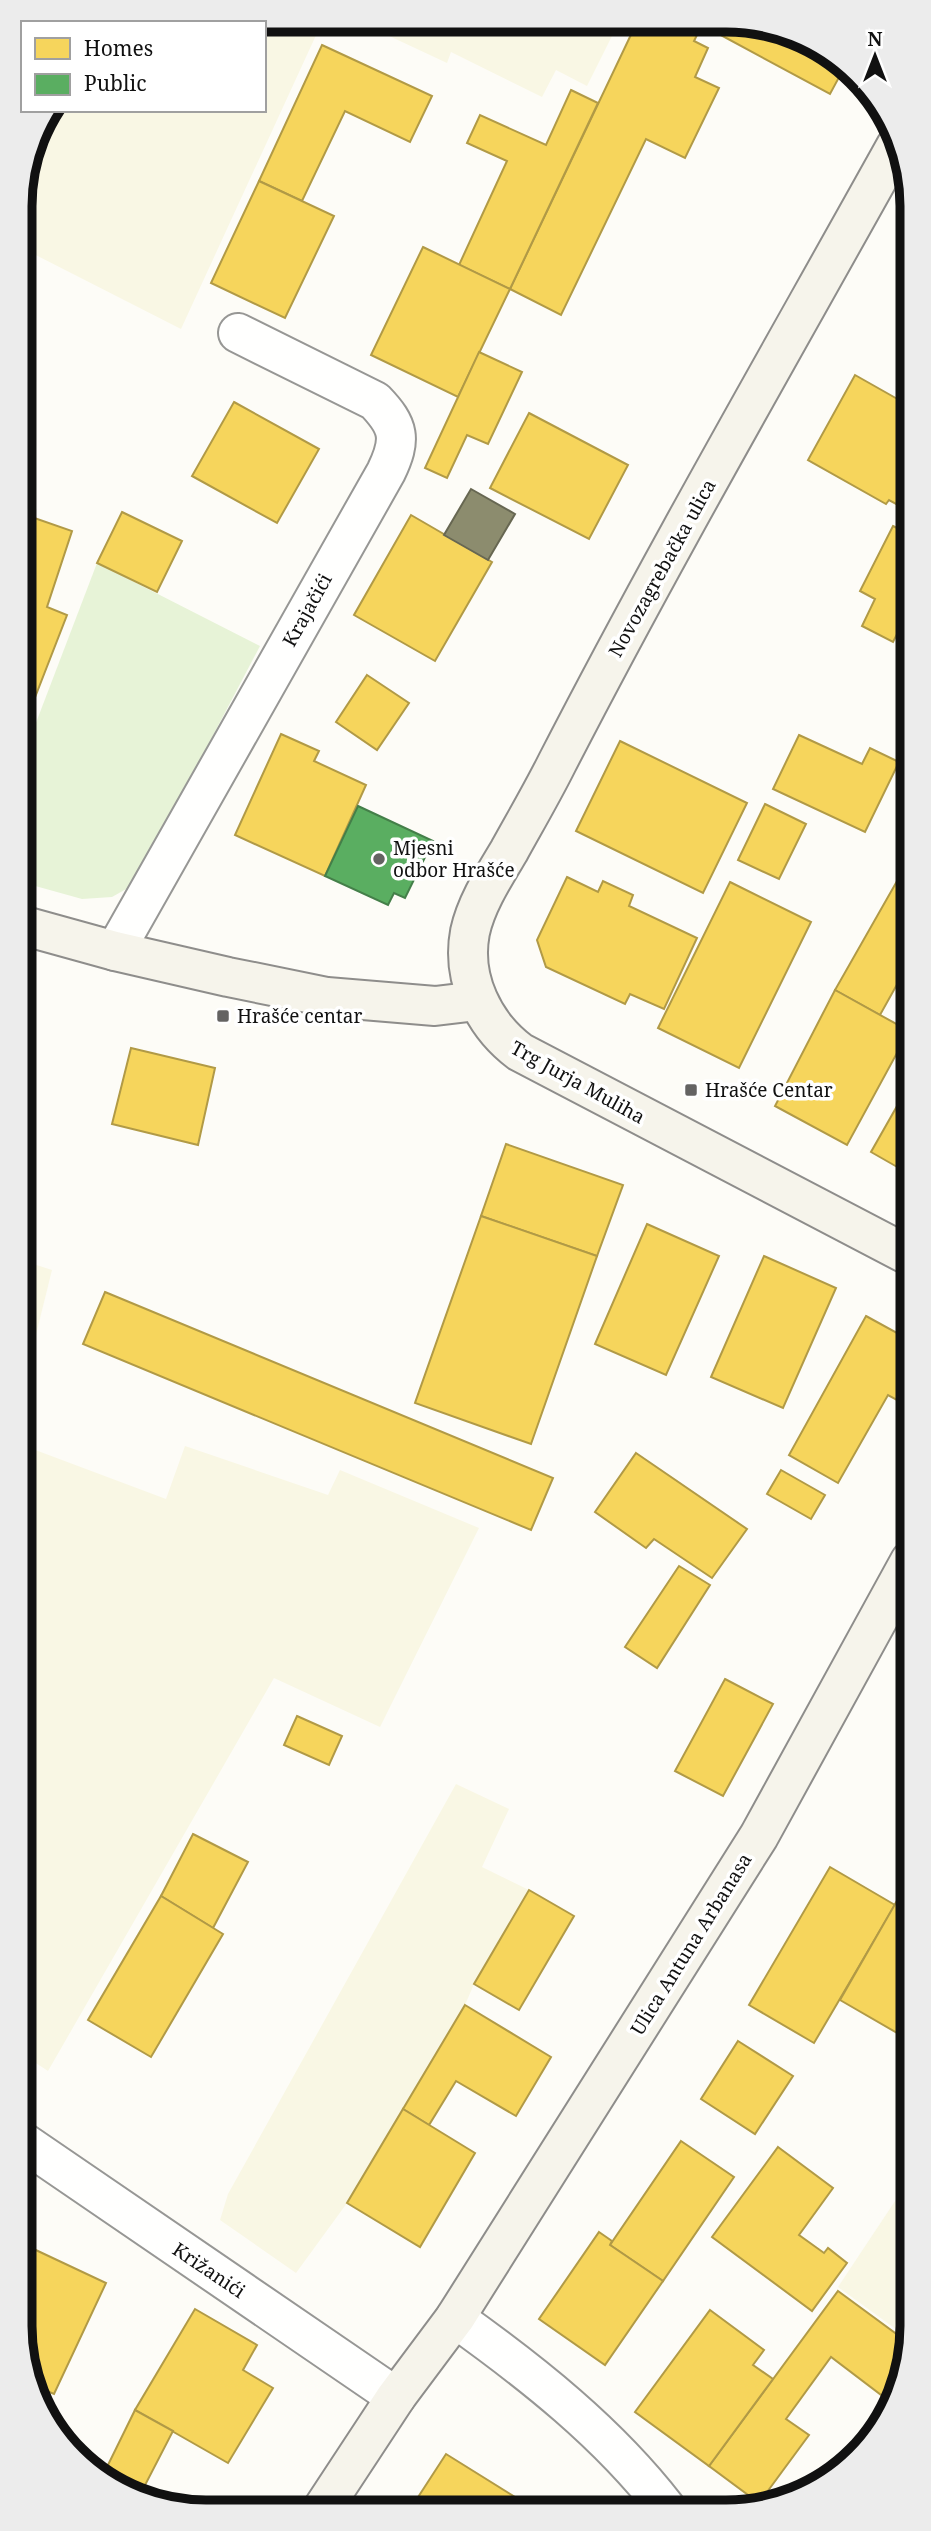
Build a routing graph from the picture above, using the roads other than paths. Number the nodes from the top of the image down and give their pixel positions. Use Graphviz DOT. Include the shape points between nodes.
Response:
graph roads {
  1 [pos="891,154"];
  2 [pos="238,333"];
  3 [pos="32,928"];
  4 [pos="115,951"];
  5 [pos="478,1001"];
  6 [pos="900,1251"];
  7 [pos="899,1580"];
  8 [pos="32,2148"];
  9 [pos="455,2318"];
  10 [pos="396,2397"];
  11 [pos="328,2500"];
  12 [pos="659,2500"];
  1 -- 5 [label="main road, Novozagrebačka ulica" via="490,884 470,933 470,974"];
  2 -- 4 [label="street, Krajačići" via="375,401 392,418 396,439 386,472"];
  3 -- 4 [label="main road"];
  4 -- 5 [label="main road" via="327,997 435,1006"];
  5 -- 6 [label="main road, Trg Jurja Muliha" via="503,1040 520,1052"];
  7 -- 9 [label="main road, Ulica Antuna Arbanasa" via="759,1836"];
  8 -- 10 [label="street, Križanići"];
  9 -- 10 [label="main road, Ulica Antuna Arbanasa"];
  9 -- 12 [label="street" via="552,2391 611,2445"];
  10 -- 11 [label="main road, Ulica Antuna Arbanasa"];
}
